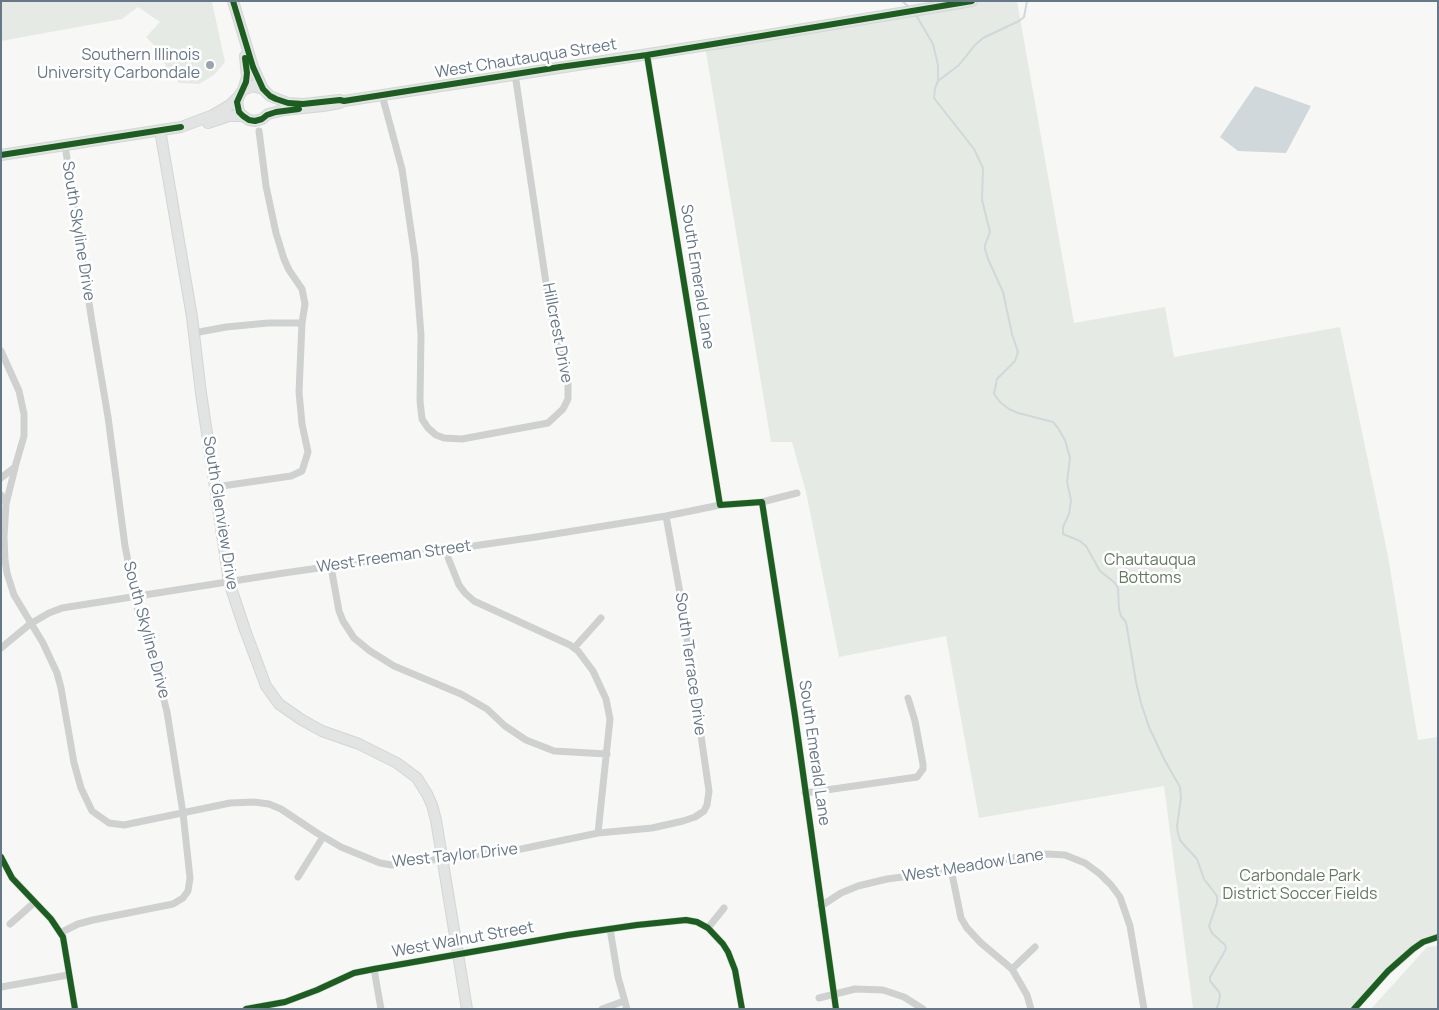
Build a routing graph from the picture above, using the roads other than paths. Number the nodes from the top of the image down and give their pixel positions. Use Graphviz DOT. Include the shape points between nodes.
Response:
graph roads {
  1 [pos="233,1"];
  2 [pos="972,1"];
  3 [pos="240,28"];
  4 [pos="647,55"];
  5 [pos="515,74"];
  6 [pos="267,92"];
  7 [pos="241,94"];
  8 [pos="382,95"];
  9 [pos="344,101"];
  10 [pos="267,115"];
  11 [pos="243,116"];
  12 [pos="181,127"];
  13 [pos="160,130"];
  14 [pos="259,131"];
  15 [pos="64,145"];
  16 [pos="1,155"];
  17 [pos="302,323"];
  18 [pos="194,333"];
  19 [pos="1,351"];
  20 [pos="15,468"];
  21 [pos="1,478"];
  22 [pos="215,487"];
  23 [pos="798,493"];
  24 [pos="1,495"];
  25 [pos="762,502"];
  26 [pos="6,504"];
  27 [pos="720,505"];
  28 [pos="666,516"];
  29 [pos="445,550"];
  30 [pos="332,567"];
  31 [pos="229,582"];
  32 [pos="134,596"];
  33 [pos="601,618"];
  34 [pos="30,624"];
  35 [pos="1,648"];
  36 [pos="574,648"];
  37 [pos="908,698"];
  38 [pos="607,754"];
  39 [pos="806,793"];
  40 [pos="704,811"];
  41 [pos="183,813"];
  42 [pos="598,833"];
  43 [pos="323,837"];
  44 [pos="1,857"];
  45 [pos="442,858"];
  46 [pos="952,869"];
  47 [pos="298,877"];
  48 [pos="34,902"];
  49 [pos="821,906"];
  50 [pos="724,908"];
  51 [pos="10,924"];
  52 [pos="708,928"];
  53 [pos="610,929"];
  54 [pos="60,933"];
  55 [pos="1438,937"];
  56 [pos="1035,947"];
  57 [pos="458,955"];
  58 [pos="374,969"];
  59 [pos="1012,969"];
  60 [pos="68,974"];
  61 [pos="1,987"];
  62 [pos="833,995"];
  63 [pos="819,998"];
  64 [pos="626,1005"];
  65 [pos="280,1006"];
  66 [pos="922,1008"];
  67 [pos="75,1009"];
  68 [pos="246,1009"];
  69 [pos="381,1009"];
  70 [pos="467,1009"];
  71 [pos="602,1009"];
  72 [pos="742,1009"];
  73 [pos="836,1009"];
  74 [pos="1031,1009"];
  75 [pos="1144,1009"];
  76 [pos="1354,1009"];
  1 -- 3 [label="street"];
  2 -- 4 [label="street, West Chautauqua Street"];
  3 -- 6 [label="street" via="253,67"];
  3 -- 7 [label="street" via="247,73"];
  4 -- 5 [label="street, West Chautauqua Street"];
  4 -- 27 [label="street, South Emerald Lane"];
  5 -- 8 [label="street, West Chautauqua Street"];
  5 -- 8 [label="street, Hillcrest Drive" via="550,310 568,383 568,399 563,409 548,423 462,439 436,435 422,419 421,336 414,250 402,169"];
  6 -- 7 [label="street, West Chautauqua Street" via="253,86"];
  6 -- 9 [label="street, West Chautauqua Street" via="293,104"];
  6 -- 10 [label="street" via="271,106"];
  7 -- 11 [label="street" via="238,106"];
  7 -- 12 [label="street, West Chautauqua Street" via="213,115"];
  8 -- 9 [label="street, West Chautauqua Street"];
  9 -- 10 [label="street, West Chautauqua Street"];
  10 -- 11 [label="street, West Chautauqua Street" via="255,121"];
  11 -- 12 [label="street, West Chautauqua Street"];
  12 -- 13 [label="street, West Chautauqua Street"];
  13 -- 15 [label="street, West Chautauqua Street"];
  13 -- 18 [label="street, South Glenview Drive"];
  14 -- 17 [label="street" via="276,233 286,264 302,289 305,304"];
  15 -- 16 [label="street, West Chautauqua Street"];
  15 -- 32 [label="street, South Skyline Drive"];
  17 -- 18 [label="street" via="268,323"];
  17 -- 22 [label="street" via="299,392 308,452 302,471 291,476"];
  18 -- 22 [label="street, South Glenview Drive"];
  19 -- 20 [label="street, West Taylor Drive" via="19,391 24,414 24,436"];
  20 -- 21 [label="street"];
  20 -- 26 [label="street, West Taylor Drive"];
  22 -- 31 [label="street, South Glenview Drive"];
  23 -- 25 [label="street, West Freeman Street"];
  24 -- 26 [label="street"];
  25 -- 27 [label="street, West Freeman Street"];
  25 -- 39 [label="street, South Emerald Lane"];
  26 -- 34 [label="street, West Taylor Drive" via="7,573 14,595"];
  27 -- 28 [label="street, West Freeman Street"];
  28 -- 29 [label="street, West Freeman Street"];
  28 -- 40 [label="street, South Terrace Drive" via="709,791"];
  29 -- 30 [label="street, West Freeman Street"];
  29 -- 36 [label="street" via="459,585 474,601"];
  30 -- 31 [label="street, West Freeman Street"];
  30 -- 38 [label="street" via="343,622 354,638 370,651 394,666 461,694 532,743 554,751"];
  31 -- 32 [label="street, West Freeman Street"];
  31 -- 45 [label="street, South Glenview Drive" via="266,686 279,704 302,720 397,763 417,778 432,805"];
  32 -- 34 [label="street, West Freeman Street" via="62,608"];
  32 -- 41 [label="street, South Skyline Drive" via="167,712"];
  33 -- 36 [label="street"];
  34 -- 35 [label="street, West Freeman Street"];
  34 -- 41 [label="street, West Taylor Drive" via="57,673 74,763 92,811 117,825"];
  36 -- 38 [label="street" via="593,671 606,699 610,719"];
  37 -- 39 [label="street" via="923,764 917,777"];
  38 -- 42 [label="street"];
  39 -- 49 [label="street, South Emerald Lane"];
  40 -- 42 [label="street, West Taylor Drive" via="683,821"];
  41 -- 43 [label="street, West Taylor Drive" via="230,803 269,804"];
  41 -- 54 [label="street, South Skyline Drive" via="190,878 183,898 173,904 78,924"];
  42 -- 45 [label="street, West Taylor Drive" via="521,849"];
  43 -- 45 [label="street, West Taylor Drive" via="380,863 392,865"];
  43 -- 47 [label="street"];
  44 -- 48 [label="street" via="12,878"];
  45 -- 57 [label="street, South Glenview Drive"];
  46 -- 49 [label="street, West Meadow Lane" via="858,886"];
  46 -- 59 [label="street" via="967,928"];
  46 -- 75 [label="street, West Meadow Lane" via="1047,854 1065,855 1100,874 1120,897 1126,910"];
  48 -- 51 [label="street"];
  48 -- 54 [label="street"];
  49 -- 62 [label="street, South Emerald Lane"];
  50 -- 52 [label="street"];
  52 -- 53 [label="street, West Walnut Street" via="697,922 678,921"];
  52 -- 72 [label="street" via="723,944 733,962"];
  53 -- 57 [label="street, West Walnut Street"];
  53 -- 64 [label="street"];
  54 -- 60 [label="street"];
  55 -- 76 [label="street" via="1413,949"];
  56 -- 59 [label="street"];
  57 -- 58 [label="street, West Walnut Street"];
  57 -- 70 [label="street, South Glenview Drive"];
  58 -- 65 [label="street, West Walnut Street" via="354,973"];
  58 -- 69 [label="street"];
  59 -- 74 [label="street" via="1025,990"];
  60 -- 61 [label="street"];
  60 -- 67 [label="street"];
  62 -- 63 [label="street"];
  62 -- 66 [label="street" via="855,989 882,990 904,996"];
  62 -- 73 [label="street, South Emerald Lane"];
  64 -- 71 [label="street"];
  65 -- 68 [label="street, West Walnut Street"];
}
